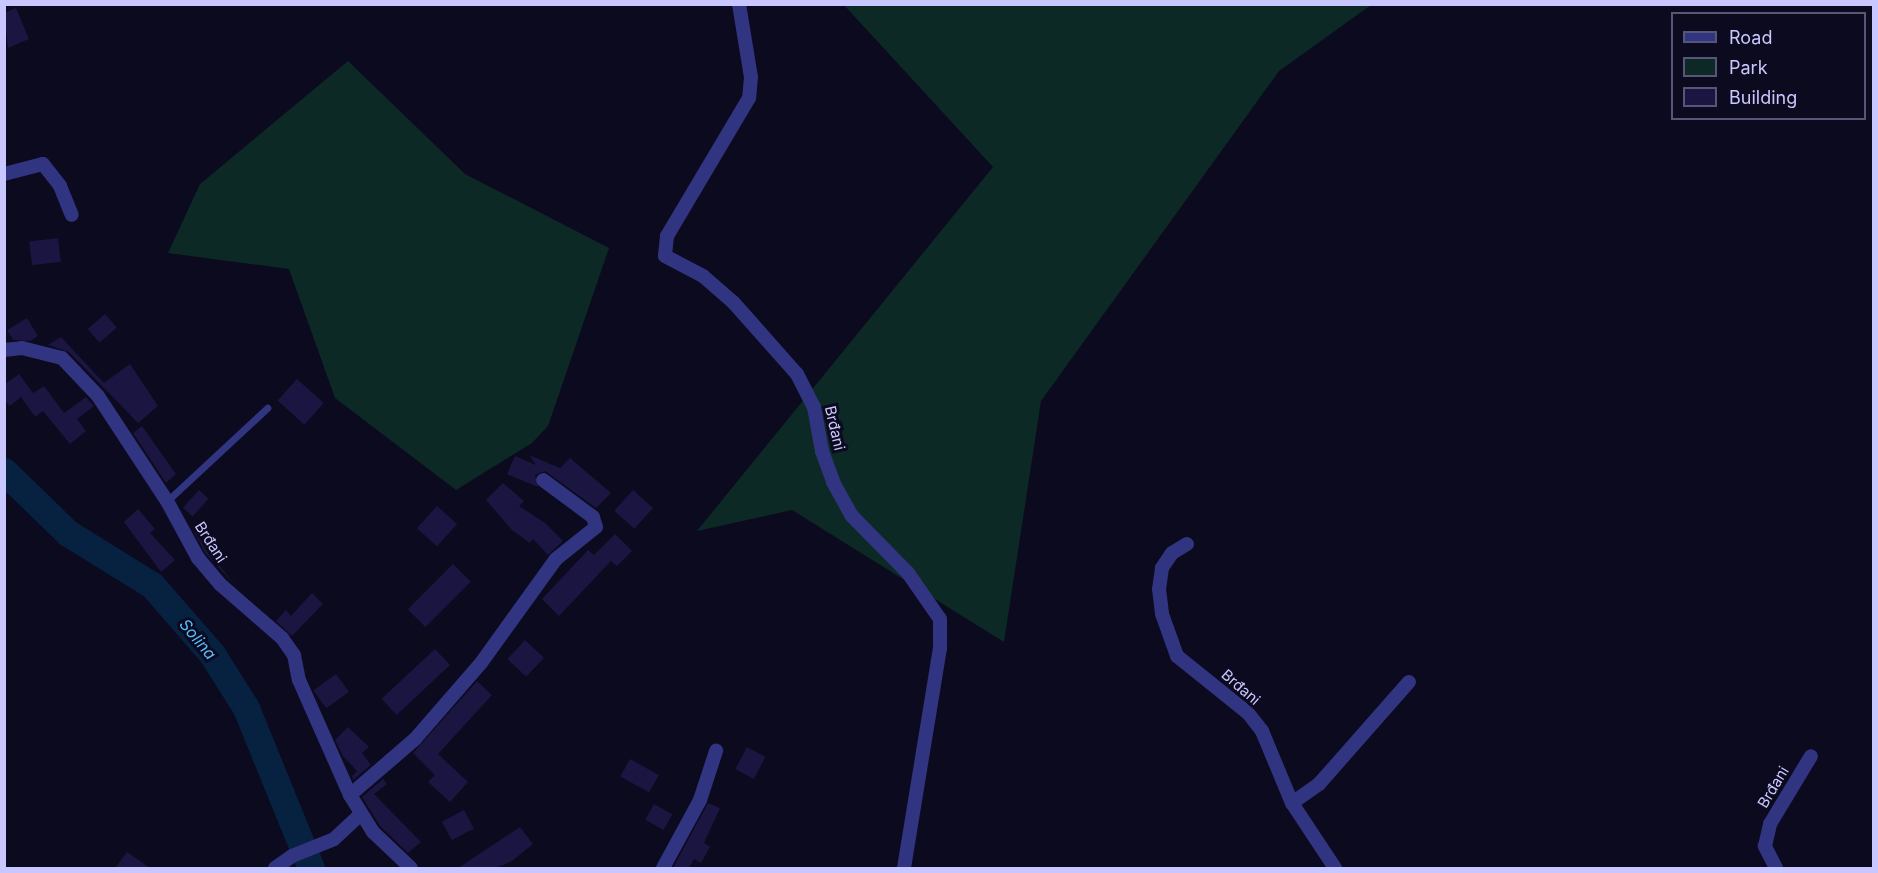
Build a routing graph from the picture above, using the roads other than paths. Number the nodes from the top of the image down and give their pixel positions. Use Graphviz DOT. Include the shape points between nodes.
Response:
graph roads {
  1 [pos="739,4"];
  2 [pos="4,174"];
  3 [pos="72,215"];
  4 [pos="4,350"];
  5 [pos="267,408"];
  6 [pos="543,480"];
  7 [pos="168,501"];
  8 [pos="1187,544"];
  9 [pos="1409,682"];
  10 [pos="716,751"];
  11 [pos="1811,756"];
  12 [pos="350,795"];
  13 [pos="1292,803"];
  14 [pos="361,814"];
  15 [pos="275,868"];
  16 [pos="410,868"];
  17 [pos="663,868"];
  18 [pos="904,868"];
  19 [pos="1335,868"];
  20 [pos="1776,868"];
  1 -- 18 [label="street, Brđani" via="751,77 749,98 667,236 665,256 703,276 733,302 797,374 814,407 822,451 833,482 852,516 908,573 940,619 940,648"];
  2 -- 3 [label="street" via="44,164 60,186"];
  4 -- 7 [label="street, Brđani" via="22,348 62,358 98,396"];
  5 -- 7 [label="lane"];
  6 -- 12 [label="street" via="593,517 596,527 556,560 481,663 415,739"];
  7 -- 12 [label="street, Brđani" via="198,558 221,585 282,638 294,655 298,680"];
  8 -- 13 [label="street, Brđani" via="1172,553 1162,568 1159,589 1162,614 1177,656 1248,713 1262,731"];
  9 -- 13 [label="street" via="1319,784"];
  10 -- 17 [label="street" via="700,800"];
  11 -- 20 [label="street, Brđani" via="1770,824 1765,846"];
  12 -- 14 [label="street, Brđani"];
  13 -- 19 [label="street, Brđani"];
  14 -- 15 [label="street" via="334,839 292,856"];
  14 -- 16 [label="street, Brđani" via="373,832"];
}
